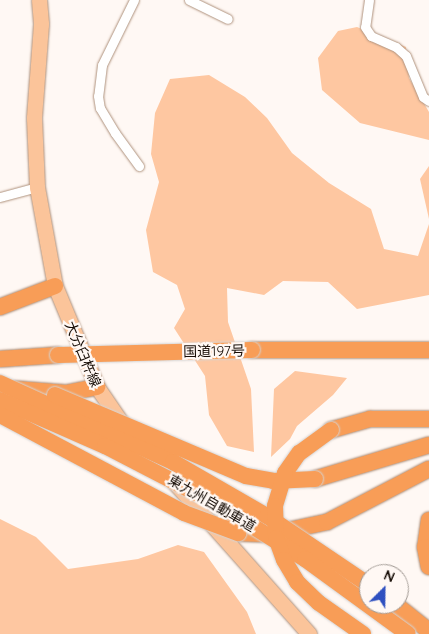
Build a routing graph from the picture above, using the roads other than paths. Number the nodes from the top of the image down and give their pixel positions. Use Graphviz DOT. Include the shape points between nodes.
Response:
graph roads {
  1 [pos="39,0"];
  2 [pos="133,0"];
  3 [pos="189,0"];
  4 [pos="369,0"];
  5 [pos="228,19"];
  6 [pos="429,101"];
  7 [pos="139,166"];
  8 [pos="37,187"];
  9 [pos="0,197"];
  10 [pos="55,286"];
  11 [pos="0,307"];
  12 [pos="429,350"];
  13 [pos="0,359"];
  14 [pos="0,377"];
  15 [pos="0,383"];
  16 [pos="0,387"];
  17 [pos="97,387"];
  18 [pos="0,400"];
  19 [pos="0,415"];
  20 [pos="429,419"];
  21 [pos="429,445"];
  22 [pos="429,469"];
  23 [pos="429,520"];
  24 [pos="429,567"];
  25 [pos="359,578"];
  26 [pos="408,614"];
  27 [pos="429,631"];
  28 [pos="309,634"];
  29 [pos="363,634"];
  30 [pos="408,634"];
  1 -- 8 [label="main road, 大分臼杵線" via="41,24 34,118"];
  2 -- 7 [label="street" via="102,65 98,96 100,108"];
  3 -- 5 [label="street"];
  4 -- 6 [label="street" via="365,27 371,36 396,47 406,56 423,97"];
  8 -- 9 [label="street"];
  8 -- 10 [label="main road, 大分臼杵線"];
  10 -- 11 [label="highway"];
  10 -- 17 [label="main road, 大分臼杵線"];
  12 -- 13 [label="highway, 国道197号, bridge" via="252,350"];
  14 -- 21 [label="highway, bridge" via="94,410 246,476 274,481 315,479"];
  15 -- 25 [label="highway, 東九州自動車道, bridge" via="172,462 267,516"];
  16 -- 17 [label="highway" via="66,393"];
  17 -- 28 [label="main road, 大分臼杵線" via="116,417"];
  18 -- 30 [label="highway, 東九州自動車道, bridge" via="105,446 216,504 305,559"];
  19 -- 22 [label="highway, bridge" via="184,514 238,533 271,534 327,522"];
  20 -- 29 [label="highway, bridge" via="370,419 331,430 299,453 285,473 275,506 276,538 287,566 302,587"];
  23 -- 24 [label="highway" via="425,547"];
  26 -- 27 [label="highway"];
}
